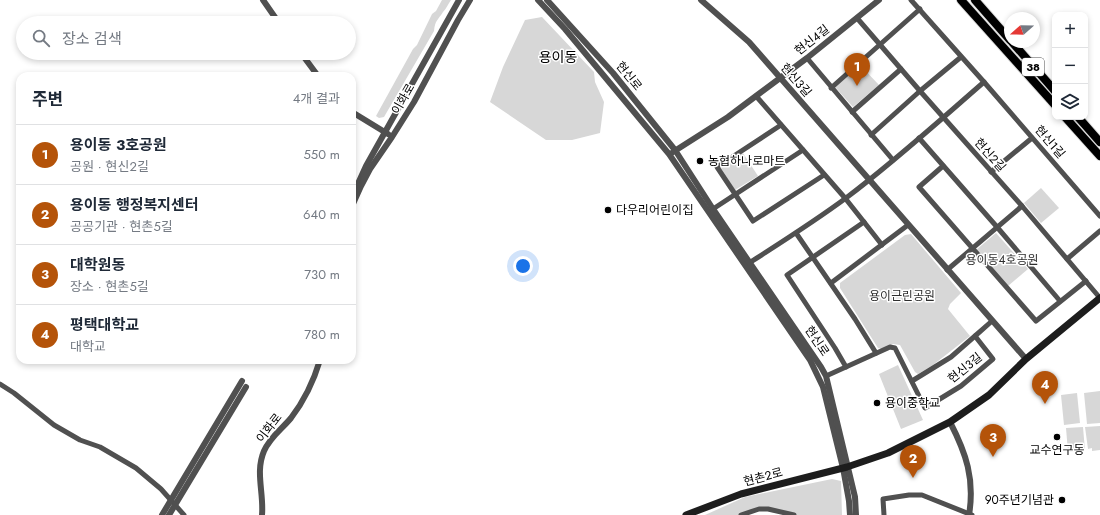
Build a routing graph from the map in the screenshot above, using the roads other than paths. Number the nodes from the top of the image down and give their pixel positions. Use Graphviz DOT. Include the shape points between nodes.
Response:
graph roads {
  1 [pos="264,0"];
  2 [pos="459,0"];
  3 [pos="470,0"];
  4 [pos="538,0"];
  5 [pos="547,0"];
  6 [pos="701,0"];
  7 [pos="879,0"];
  8 [pos="911,0"];
  9 [pos="961,0"];
  10 [pos="979,1"];
  11 [pos="920,9"];
  12 [pos="274,16"];
  13 [pos="856,18"];
  14 [pos="1004,32"];
  15 [pos="880,45"];
  16 [pos="1017,48"];
  17 [pos="961,57"];
  18 [pos="807,58"];
  19 [pos="306,60"];
  20 [pos="900,69"];
  21 [pos="315,72"];
  22 [pos="780,78"];
  23 [pos="984,82"];
  24 [pos="831,88"];
  25 [pos="1052,88"];
  26 [pos="920,91"];
  27 [pos="756,96"];
  28 [pos="1052,103"];
  29 [pos="852,112"];
  30 [pos="356,114"];
  31 [pos="943,118"];
  32 [pos="1068,120"];
  33 [pos="1081,120"];
  34 [pos="781,125"];
  35 [pos="386,132"];
  36 [pos="872,136"];
  37 [pos="392,137"];
  38 [pos="918,138"];
  39 [pos="1032,138"];
  40 [pos="1099,140"];
  41 [pos="1090,145"];
  42 [pos="675,150"];
  43 [pos="803,150"];
  44 [pos="669,154"];
  45 [pos="1100,156"];
  46 [pos="893,160"];
  47 [pos="943,166"];
  48 [pos="991,172"];
  49 [pos="824,174"];
  50 [pos="869,180"];
  51 [pos="356,188"];
  52 [pos="736,195"];
  53 [pos="356,197"];
  54 [pos="845,198"];
  55 [pos="1022,206"];
  56 [pos="713,209"];
  57 [pos="1100,216"];
  58 [pos="864,222"];
  59 [pos="908,225"];
  60 [pos="997,228"];
  61 [pos="1100,231"];
  62 [pos="796,233"];
  63 [pos="882,245"];
  64 [pos="973,248"];
  65 [pos="812,257"];
  66 [pos="1067,258"];
  67 [pos="749,263"];
  68 [pos="947,270"];
  69 [pos="1086,281"];
  70 [pos="831,283"];
  71 [pos="1100,298"];
  72 [pos="1060,301"];
  73 [pos="992,321"];
  74 [pos="975,336"];
  75 [pos="876,353"];
  76 [pos="1026,360"];
  77 [pos="315,364"];
  78 [pos="319,364"];
  79 [pos="846,367"];
  80 [pos="826,376"];
  81 [pos="242,381"];
  82 [pos="912,381"];
  83 [pos="0,384"];
  84 [pos="246,387"];
  85 [pos="950,422"];
  86 [pos="845,467"];
  87 [pos="173,502"];
  88 [pos="162,515"];
  89 [pos="169,515"];
  90 [pos="184,515"];
  91 [pos="261,515"];
  92 [pos="686,515"];
  93 [pos="741,515"];
  94 [pos="794,515"];
  95 [pos="850,515"];
  96 [pos="856,515"];
  97 [pos="884,515"];
  98 [pos="970,515"];
  1 -- 12 [label="street"];
  2 -- 35 [label="street"];
  3 -- 37 [label="street, 이화로"];
  4 -- 44 [label="street, 현신로"];
  5 -- 42 [label="street, 현신로" via="613,73"];
  6 -- 22 [label="street, 현신3길" via="749,42"];
  7 -- 13 [label="street, 현신4길"];
  8 -- 11 [label="street, 현신1길"];
  9 -- 28 [label="main road, 38"];
  10 -- 14 [label="main road, 38"];
  11 -- 15 [label="street"];
  11 -- 17 [label="street, 현신1길"];
  13 -- 15 [label="street, 현신2길"];
  13 -- 18 [label="street, 현신4길"];
  15 -- 20 [label="street, 현신2길"];
  15 -- 24 [label="street"];
  16 -- 25 [label="main road, 38"];
  17 -- 23 [label="street, 현신1길"];
  17 -- 26 [label="street"];
  18 -- 22 [label="street, 현신4길"];
  18 -- 24 [label="street"];
  19 -- 21 [label="street"];
  20 -- 26 [label="street, 현신2길"];
  20 -- 29 [label="street"];
  22 -- 27 [label="street, 현신4길"];
  22 -- 50 [label="street, 현신3길"];
  23 -- 31 [label="street"];
  23 -- 39 [label="street, 현신1길"];
  24 -- 29 [label="street"];
  26 -- 31 [label="street, 현신2길"];
  26 -- 36 [label="street"];
  27 -- 34 [label="street"];
  27 -- 42 [label="street, 현신4길"];
  29 -- 36 [label="street"];
  30 -- 35 [label="street"];
  31 -- 38 [label="street"];
  31 -- 48 [label="street, 현신2길"];
  32 -- 41 [label="main road"];
  33 -- 40 [label="main road"];
  34 -- 43 [label="street"];
  34 -- 52 [label="street" via="717,167"];
  35 -- 37 [label="street"];
  35 -- 51 [label="street"];
  36 -- 46 [label="street"];
  37 -- 53 [label="street, 이화로" via="370,169"];
  38 -- 46 [label="street"];
  38 -- 47 [label="street"];
  39 -- 48 [label="street"];
  39 -- 57 [label="street, 현신1길"];
  40 -- 41 [label="street"];
  41 -- 45 [label="main road"];
  42 -- 44 [label="street, 현신4길"];
  42 -- 56 [label="street, 현신로"];
  43 -- 49 [label="street"];
  43 -- 52 [label="street"];
  44 -- 86 [label="street, 현신로" via="810,360 823,387"];
  46 -- 50 [label="street"];
  47 -- 60 [label="street"];
  47 -- 64 [label="street" via="919,187"];
  48 -- 55 [label="street, 현신2길"];
  49 -- 52 [label="street" via="753,221"];
  49 -- 54 [label="street"];
  50 -- 54 [label="street"];
  50 -- 59 [label="street, 현신3길"];
  52 -- 56 [label="street"];
  54 -- 58 [label="street"];
  54 -- 62 [label="street"];
  55 -- 60 [label="street"];
  55 -- 66 [label="street, 현신2길"];
  56 -- 67 [label="street, 현신로"];
  58 -- 63 [label="street"];
  58 -- 65 [label="street"];
  59 -- 63 [label="street"];
  59 -- 68 [label="street, 현신3길"];
  60 -- 64 [label="street"];
  60 -- 72 [label="street"];
  61 -- 66 [label="street"];
  62 -- 65 [label="street"];
  62 -- 67 [label="street"];
  63 -- 70 [label="street"];
  64 -- 68 [label="street"];
  64 -- 72 [label="street" via="1036,321"];
  65 -- 70 [label="street"];
  65 -- 79 [label="street" via="786,275 836,348"];
  66 -- 69 [label="street, 현신2길"];
  67 -- 80 [label="street, 현신로"];
  68 -- 73 [label="street, 현신3길"];
  69 -- 71 [label="street, 현신2길"];
  69 -- 72 [label="street"];
  70 -- 75 [label="street"];
  71 -- 76 [label="main road"];
  73 -- 74 [label="street, 현신3길"];
  73 -- 76 [label="street, 현신3길"];
  74 -- 82 [label="street, 현신3길" via="951,357"];
  74 -- 82 [label="street, 현신3길" via="994,359 961,386 925,408"];
  75 -- 79 [label="street"];
  75 -- 82 [label="street" via="890,347 895,348"];
  76 -- 85 [label="main road" via="990,394"];
  77 -- 91 [label="street, 이화로" via="297,405 269,437 260,453 257,474"];
  78 -- 91 [label="street, 이화로" via="303,400 291,418 271,439 264,452 259,477 263,504"];
  79 -- 80 [label="street"];
  80 -- 86 [label="street, 현신로"];
  81 -- 87 [label="street"];
  83 -- 87 [label="street" via="54,425 80,440 100,446 136,468"];
  84 -- 87 [label="street"];
  85 -- 86 [label="main road" via="888,453"];
  85 -- 98 [label="street" via="964,452 969,471"];
  86 -- 92 [label="main road, 현촌2로" via="741,494"];
  86 -- 95 [label="street, 현신로"];
  86 -- 96 [label="street" via="855,497"];
  87 -- 88 [label="street"];
  87 -- 89 [label="street"];
  87 -- 90 [label="street"];
  93 -- 94 [label="street" via="759,509"];
  97 -- 98 [label="street" via="883,499 909,495 922,495"];
}
